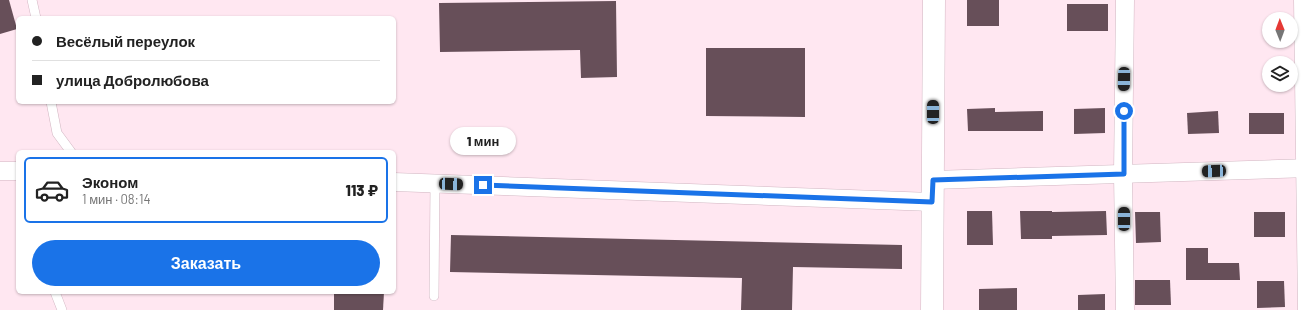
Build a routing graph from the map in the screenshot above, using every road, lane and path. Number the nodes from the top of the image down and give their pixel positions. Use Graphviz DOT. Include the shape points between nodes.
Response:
graph roads {
  1 [pos="32,0"];
  2 [pos="934,0"];
  3 [pos="1125,0"];
  4 [pos="1303,0"];
  5 [pos="36,16"];
  6 [pos="51,104"];
  7 [pos="70,150"];
  8 [pos="1307,168"];
  9 [pos="0,171"];
  10 [pos="16,172"];
  11 [pos="1124,174"];
  12 [pos="933,180"];
  13 [pos="396,182"];
  14 [pos="435,183"];
  15 [pos="932,202"];
  16 [pos="56,294"];
  17 [pos="434,296"];
  18 [pos="62,310"];
  19 [pos="932,310"];
  20 [pos="1124,310"];
  21 [pos="1306,310"];
  1 -- 5 [label="lane"];
  2 -- 12 [label="street"];
  3 -- 11 [label="street"];
  4 -- 8 [label="street"];
  6 -- 7 [label="lane" via="57,133"];
  8 -- 11 [label="street"];
  8 -- 21 [label="street"];
  9 -- 10 [label="street"];
  11 -- 12 [label="street"];
  11 -- 20 [label="street"];
  12 -- 15 [label="street"];
  13 -- 14 [label="street"];
  14 -- 15 [label="street"];
  14 -- 17 [label="lane"];
  15 -- 19 [label="street"];
  16 -- 18 [label="lane"];
}
